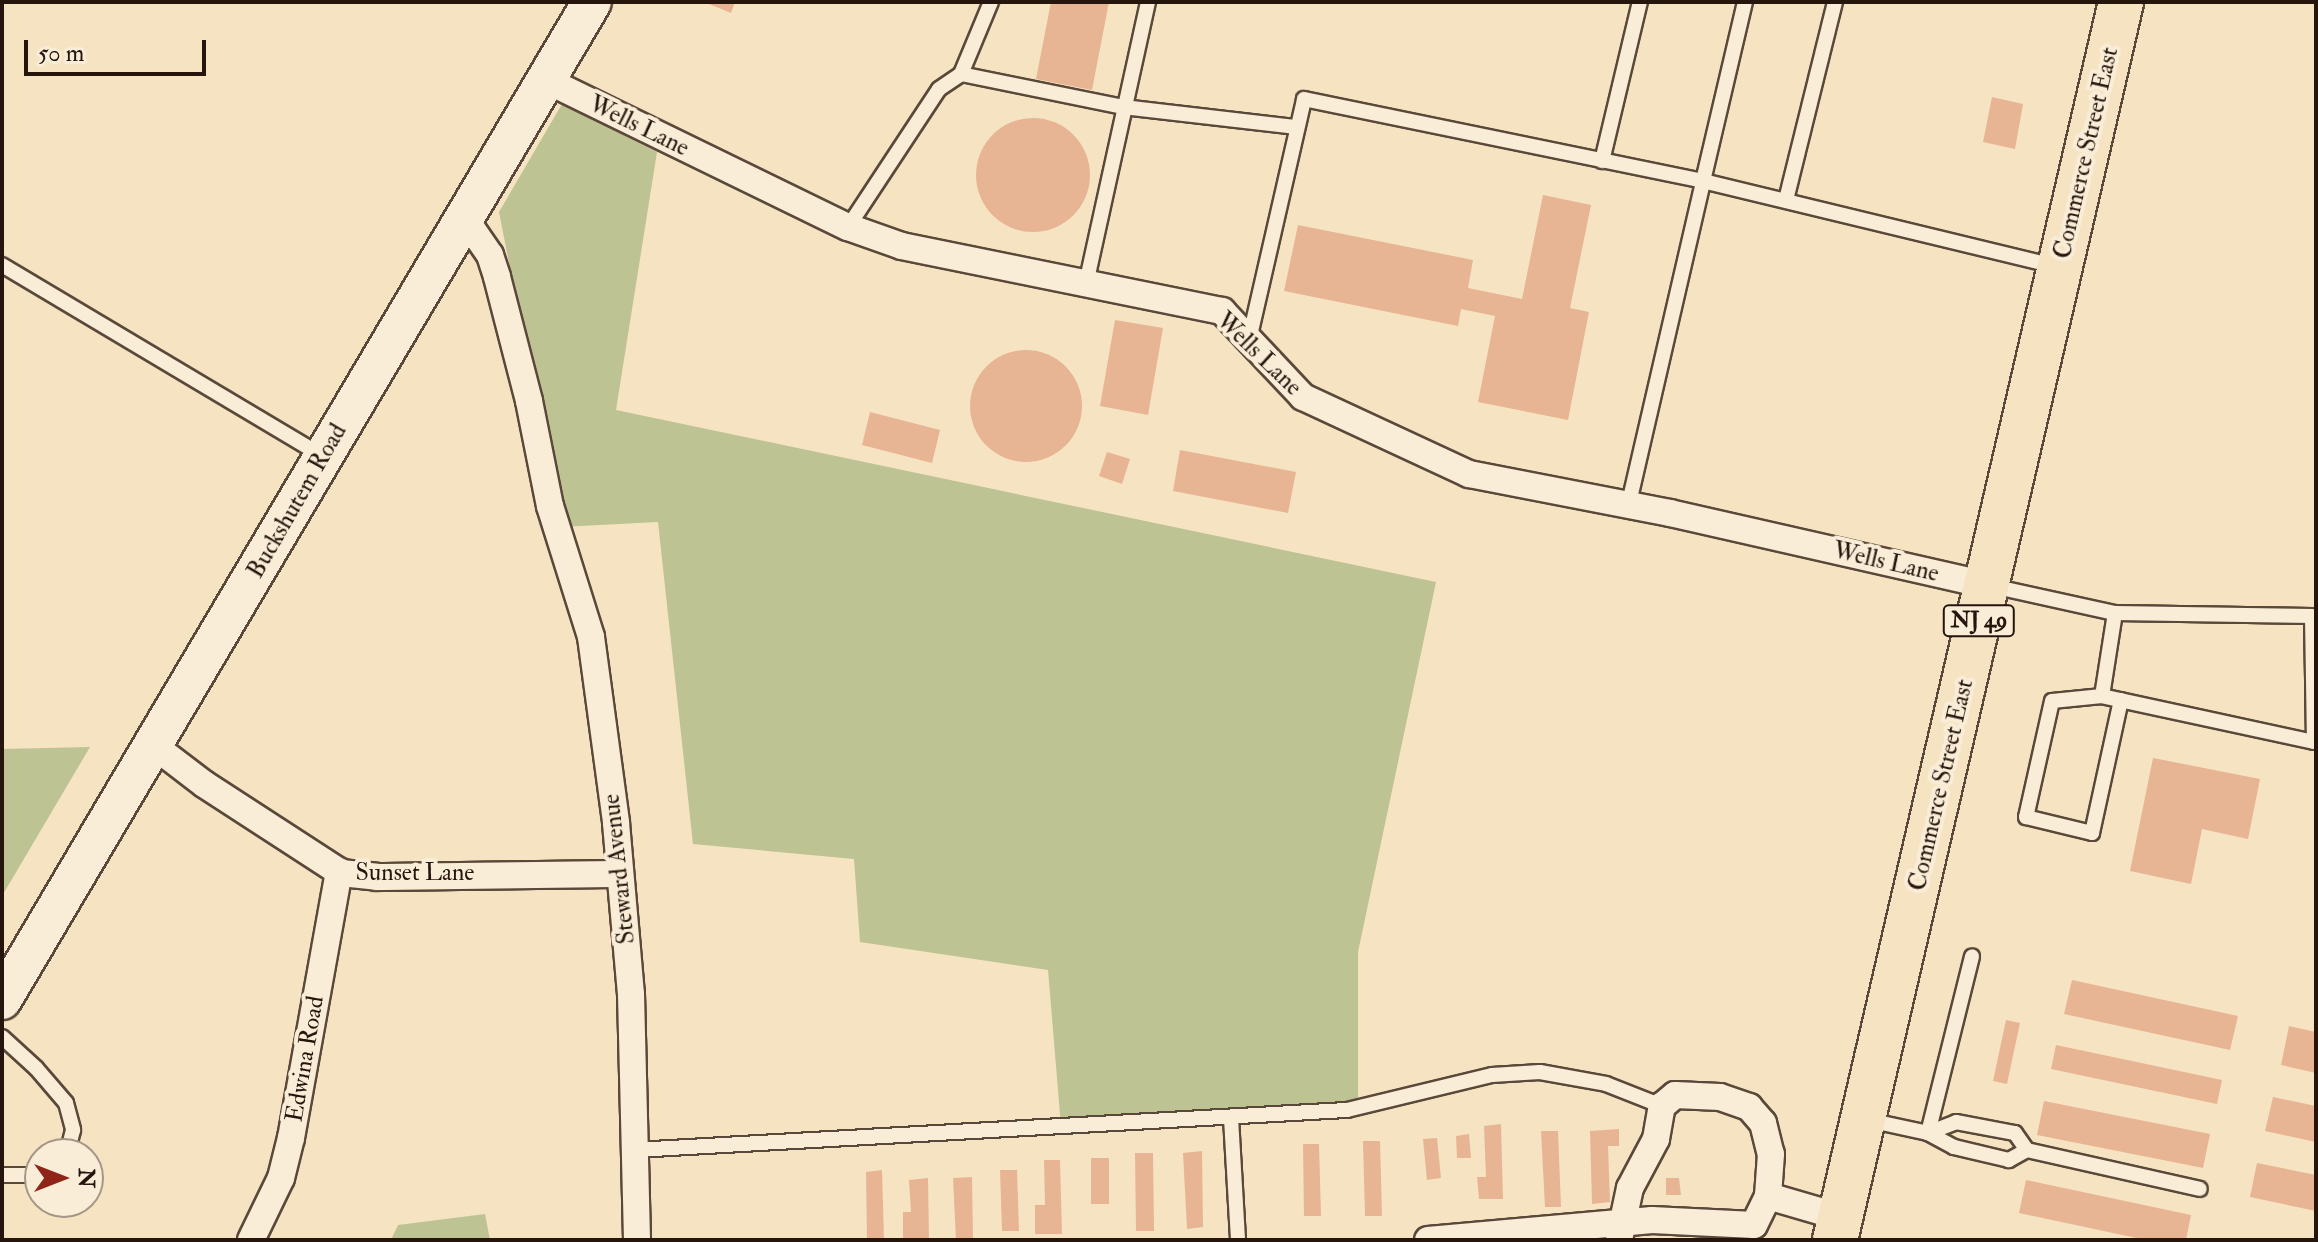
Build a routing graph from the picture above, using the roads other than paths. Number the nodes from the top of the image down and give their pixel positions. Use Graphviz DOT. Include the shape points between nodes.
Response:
graph roads {
  1 [pos="592,2"];
  2 [pos="991,2"];
  3 [pos="1148,2"];
  4 [pos="1640,2"];
  5 [pos="1745,2"];
  6 [pos="1835,2"];
  7 [pos="2121,2"];
  8 [pos="961,74"];
  9 [pos="546,80"];
  10 [pos="1123,107"];
  11 [pos="1297,127"];
  12 [pos="1602,161"];
  13 [pos="1703,181"];
  14 [pos="1786,200"];
  15 [pos="463,216"];
  16 [pos="848,227"];
  17 [pos="2,265"];
  18 [pos="2060,267"];
  19 [pos="1086,284"];
  20 [pos="1249,340"];
  21 [pos="323,456"];
  22 [pos="1628,507"];
  23 [pos="1987,585"];
  24 [pos="2115,613"];
  25 [pos="2102,696"];
  26 [pos="2121,700"];
  27 [pos="153,745"];
  28 [pos="339,871"];
  29 [pos="620,874"];
  30 [pos="1972,956"];
  31 [pos="2,1000"];
  32 [pos="2,1037"];
  33 [pos="1662,1106"];
  34 [pos="1231,1118"];
  35 [pos="1864,1119"];
  36 [pos="1928,1133"];
  37 [pos="71,1138"];
  38 [pos="635,1150"];
  39 [pos="2027,1150"];
  40 [pos="2,1175"];
  41 [pos="24,1175"];
  42 [pos="2200,1189"];
  43 [pos="1768,1196"];
  44 [pos="1837,1229"];
  45 [pos="1621,1232"];
  46 [pos="1750,1233"];
  47 [pos="251,1240"];
  48 [pos="637,1240"];
  49 [pos="1238,1240"];
  50 [pos="1428,1240"];
  1 -- 9 [label="main road, Buckshutem Road"];
  2 -- 8 [label="lane"];
  3 -- 10 [label="lane"];
  4 -- 12 [label="lane"];
  5 -- 13 [label="lane"];
  6 -- 14 [label="lane"];
  7 -- 18 [label="highway, Commerce Street East / NJ 49"];
  8 -- 10 [label="lane"];
  8 -- 16 [label="lane" via="939,89"];
  9 -- 15 [label="main road, Buckshutem Road"];
  9 -- 16 [label="street, Wells Lane"];
  10 -- 11 [label="lane"];
  10 -- 19 [label="lane"];
  11 -- 12 [label="lane" via="1304,99"];
  11 -- 20 [label="lane"];
  12 -- 13 [label="lane"];
  13 -- 14 [label="lane"];
  13 -- 22 [label="lane"];
  14 -- 18 [label="lane"];
  15 -- 21 [label="main road, Buckshutem Road"];
  15 -- 29 [label="street, Steward Avenue" via="490,255 497,277 550,506 591,637"];
  16 -- 19 [label="street, Wells Lane" via="902,246"];
  17 -- 21 [label="lane"];
  18 -- 23 [label="highway, Commerce Street East / NJ 49"];
  19 -- 20 [label="street, Wells Lane" via="1222,311"];
  20 -- 22 [label="street, Wells Lane" via="1303,397 1469,474"];
  21 -- 27 [label="main road, Buckshutem Road"];
  22 -- 23 [label="street, Wells Lane"];
  23 -- 24 [label="lane"];
  23 -- 35 [label="highway, Commerce Street East / NJ 49"];
  24 -- 25 [label="lane"];
  24 -- 26 [label="lane" via="2312,616 2314,742"];
  25 -- 26 [label="lane"];
  25 -- 26 [label="lane" via="2052,701 2026,817 2092,833"];
  27 -- 28 [label="street, Sunset Lane"];
  27 -- 31 [label="main road, Buckshutem Road"];
  28 -- 29 [label="street, Sunset Lane" via="377,877"];
  28 -- 47 [label="street, Edwina Road" via="291,1138 281,1178"];
  29 -- 38 [label="street, Steward Avenue" via="631,994"];
  30 -- 36 [label="lane"];
  32 -- 37 [label="lane" via="66,1103"];
  33 -- 34 [label="lane" via="1606,1084 1540,1072 1492,1075 1347,1110"];
  33 -- 43 [label="street" via="1675,1095 1720,1097 1749,1107 1763,1123 1771,1154"];
  33 -- 45 [label="street" via="1656,1139 1630,1188"];
  34 -- 38 [label="lane"];
  34 -- 49 [label="lane"];
  35 -- 36 [label="lane"];
  35 -- 44 [label="highway, Commerce Street East / NJ 49"];
  36 -- 39 [label="lane" via="1954,1147 2009,1160"];
  36 -- 39 [label="lane" via="1956,1122 2015,1133"];
  38 -- 48 [label="street, Steward Avenue"];
  39 -- 42 [label="lane"];
  40 -- 41 [label="lane"];
  43 -- 44 [label="street"];
  43 -- 46 [label="street"];
  45 -- 46 [label="street" via="1652,1220"];
  45 -- 50 [label="street"];
}
